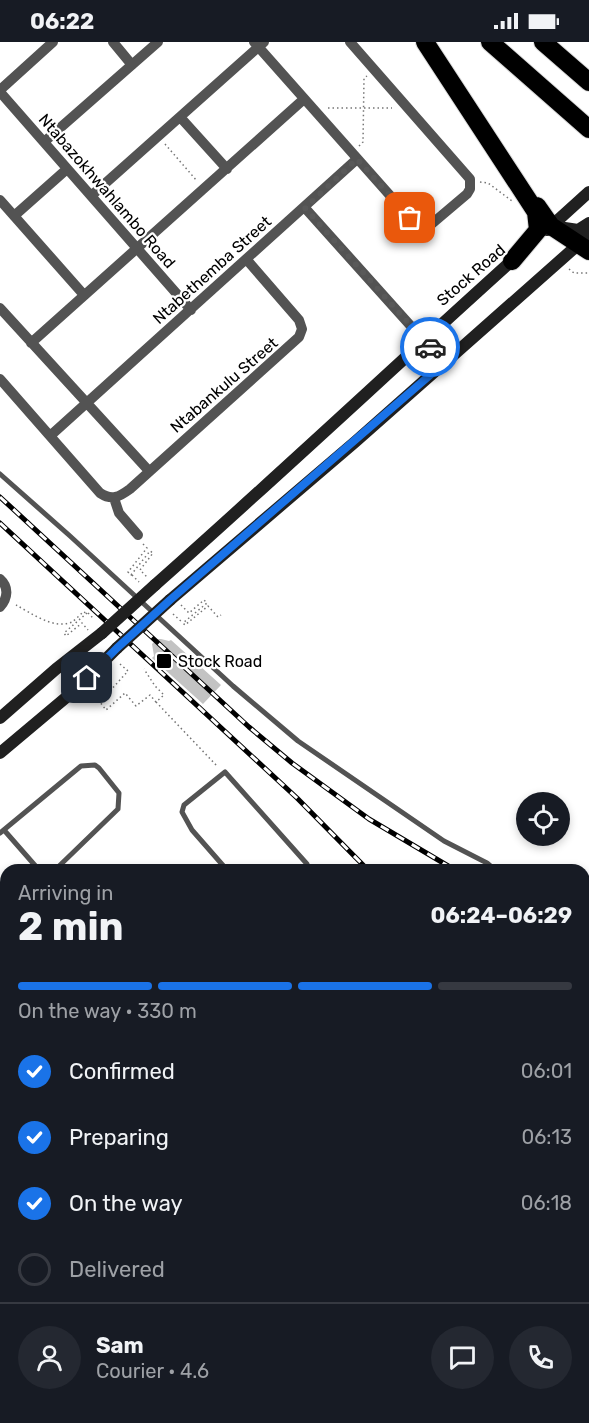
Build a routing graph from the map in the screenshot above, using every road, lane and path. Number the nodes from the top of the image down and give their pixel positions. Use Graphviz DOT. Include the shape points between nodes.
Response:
graph roads {
  1 [pos="53,42"];
  2 [pos="113,42"];
  3 [pos="158,42"];
  4 [pos="350,42"];
  5 [pos="425,42"];
  6 [pos="490,42"];
  7 [pos="543,42"];
  8 [pos="259,44"];
  9 [pos="438,61"];
  10 [pos="132,65"];
  11 [pos="374,69"];
  12 [pos="589,82"];
  13 [pos="0,91"];
  14 [pos="304,99"];
  15 [pos="403,103"];
  16 [pos="364,108"];
  17 [pos="319,116"];
  18 [pos="180,117"];
  19 [pos="589,129"];
  20 [pos="158,137"];
  21 [pos="44,142"];
  22 [pos="355,156"];
  23 [pos="227,168"];
  24 [pos="68,169"];
  25 [pos="471,183"];
  26 [pos="204,189"];
  27 [pos="589,192"];
  28 [pos="92,196"];
  29 [pos="0,200"];
  30 [pos="517,205"];
  31 [pos="305,208"];
  32 [pos="14,216"];
  33 [pos="589,223"];
  34 [pos="551,225"];
  35 [pos="585,244"];
  36 [pos="137,248"];
  37 [pos="247,260"];
  38 [pos="512,261"];
  39 [pos="569,269"];
  40 [pos="589,273"];
  41 [pos="84,295"];
  42 [pos="0,308"];
  43 [pos="191,310"];
  44 [pos="423,340"];
  45 [pos="31,343"];
  46 [pos="444,363"];
  47 [pos="0,379"];
  48 [pos="86,403"];
  49 [pos="50,436"];
  50 [pos="149,471"];
  51 [pos="0,474"];
  52 [pos="114,498"];
  53 [pos="140,540"];
  54 [pos="131,575"];
  55 [pos="0,579"];
  56 [pos="136,580"];
  57 [pos="152,581"];
  58 [pos="176,602"];
  59 [pos="16,605"];
  60 [pos="0,607"];
  61 [pos="87,613"];
  62 [pos="220,615"];
  63 [pos="94,619"];
  64 [pos="89,631"];
  65 [pos="116,661"];
  66 [pos="144,669"];
  67 [pos="156,702"];
  68 [pos="0,718"];
  69 [pos="0,753"];
  70 [pos="219,768"];
  71 [pos="2,831"];
  72 [pos="33,864"];
  73 [pos="61,864"];
  74 [pos="222,864"];
  75 [pos="307,864"];
  76 [pos="488,864"];
  1 -- 13 [label="street"];
  2 -- 10 [label="street"];
  3 -- 10 [label="street"];
  4 -- 11 [label="street"];
  5 -- 9 [label="highway"];
  6 -- 19 [label="highway"];
  7 -- 12 [label="highway"];
  8 -- 14 [label="street"];
  8 -- 18 [label="street"];
  9 -- 34 [label="highway"];
  9 -- 38 [label="highway" via="536,212 535,235"];
  10 -- 21 [label="street"];
  11 -- 15 [label="street"];
  11 -- 16 [label="path" via="364,78"];
  13 -- 21 [label="street, Ntabazokhwahlambo Road"];
  14 -- 17 [label="street"];
  14 -- 23 [label="street"];
  15 -- 16 [label="path" via="397,108"];
  15 -- 25 [label="street"];
  16 -- 17 [label="path" via="329,108"];
  16 -- 22 [label="path" via="363,142"];
  17 -- 22 [label="street"];
  18 -- 20 [label="street"];
  18 -- 23 [label="street"];
  20 -- 26 [label="path"];
  20 -- 28 [label="street"];
  21 -- 24 [label="street, Ntabazokhwahlambo Road"];
  22 -- 25 [label="street" via="415,223 424,228 467,194"];
  22 -- 31 [label="street, Ntabethemba Street"];
  23 -- 26 [label="street"];
  24 -- 28 [label="street, Ntabazokhwahlambo Road"];
  24 -- 32 [label="street"];
  25 -- 30 [label="path" via="488,183"];
  26 -- 36 [label="street"];
  27 -- 34 [label="main road, Stock Road"];
  28 -- 36 [label="street, Ntabazokhwahlambo Road"];
  29 -- 32 [label="street"];
  31 -- 37 [label="street, Ntabethemba Street"];
  31 -- 44 [label="street"];
  32 -- 41 [label="street"];
  33 -- 34 [label="main road" via="578,230"];
  34 -- 35 [label="highway"];
  34 -- 38 [label="main road, Stock Road"];
  35 -- 46 [label="main road"];
  36 -- 41 [label="street"];
  36 -- 43 [label="street, Ntabazokhwahlambo Road"];
  37 -- 43 [label="street, Ntabethemba Street"];
  37 -- 50 [label="street, Ntabankulu Street" via="299,320 299,337"];
  38 -- 44 [label="main road, Stock Road"];
  39 -- 40 [label="path"];
  41 -- 45 [label="street"];
  42 -- 45 [label="street"];
  43 -- 48 [label="street, Ntabethemba Street"];
  44 -- 46 [label="street"];
  44 -- 57 [label="main road, Stock Road" via="292,463"];
  45 -- 48 [label="street"];
  46 -- 58 [label="main road"];
  47 -- 49 [label="street"];
  48 -- 49 [label="street, Ntabethemba Street"];
  48 -- 50 [label="street"];
  49 -- 52 [label="street" via="100,493"];
  50 -- 52 [label="street, Ntabankulu Street"];
  51 -- 76 [label="lane" via="298,741 444,841"];
  52 -- 53 [label="street" via="119,513"];
  53 -- 54 [label="path" via="147,548 128,572"];
  54 -- 56 [label="path"];
  54 -- 57 [label="path" via="150,551 153,554 140,570"];
  55 -- 60 [label="street" via="7,591"];
  57 -- 68 [label="main road, Stock Road, bridge" via="102,633"];
  58 -- 62 [label="path" via="189,613 204,600 207,603 185,625 208,606"];
  58 -- 69 [label="main road, bridge" via="117,648 75,690"];
  59 -- 61 [label="path" via="58,623 71,622"];
  61 -- 63 [label="path"];
  61 -- 64 [label="path" via="64,633 66,636 82,623"];
  65 -- 67 [label="path" via="128,671 100,702 106,710 125,693 136,706 150,695"];
  66 -- 67 [label="path" via="164,695"];
  67 -- 70 [label="path"];
  71 -- 72 [label="lane"];
  71 -- 73 [label="lane" via="81,766 95,765 119,794 118,809"];
  74 -- 75 [label="lane" via="182,812 184,805 225,772"];
}
